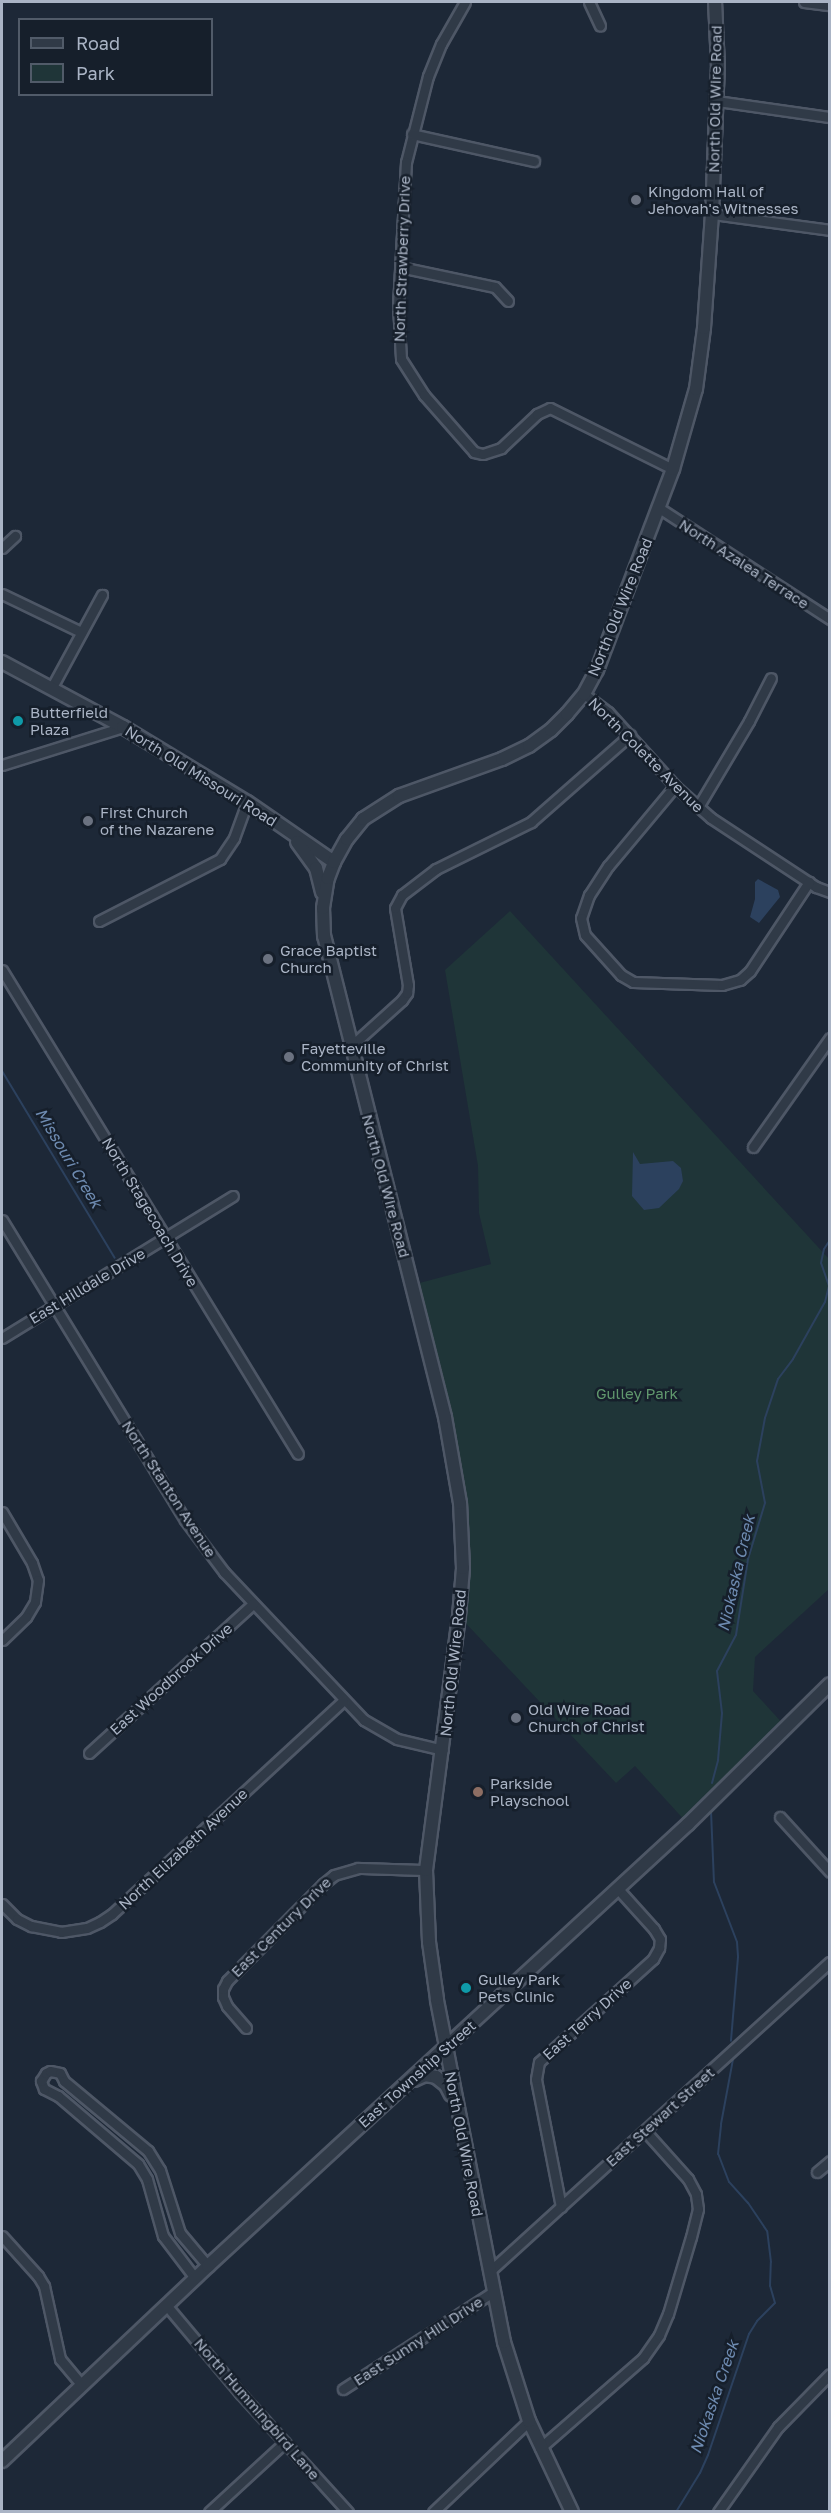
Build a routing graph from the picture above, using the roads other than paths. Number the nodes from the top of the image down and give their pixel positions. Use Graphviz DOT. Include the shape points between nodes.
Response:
graph roads {
  1 [pos="465,2"];
  2 [pos="589,2"];
  3 [pos="715,2"];
  4 [pos="804,2"];
  5 [pos="830,5"];
  6 [pos="600,26"];
  7 [pos="717,101"];
  8 [pos="830,117"];
  9 [pos="412,134"];
  10 [pos="534,161"];
  11 [pos="712,214"];
  12 [pos="830,230"];
  13 [pos="400,267"];
  14 [pos="508,301"];
  15 [pos="673,470"];
  16 [pos="659,508"];
  17 [pos="15,536"];
  18 [pos="2,548"];
  19 [pos="2,594"];
  20 [pos="102,596"];
  21 [pos="830,619"];
  22 [pos="81,632"];
  23 [pos="2,662"];
  24 [pos="771,678"];
  25 [pos="52,687"];
  26 [pos="584,693"];
  27 [pos="123,727"];
  28 [pos="630,735"];
  29 [pos="2,765"];
  30 [pos="675,786"];
  31 [pos="247,802"];
  32 [pos="698,807"];
  33 [pos="290,832"];
  34 [pos="334,862"];
  35 [pos="809,882"];
  36 [pos="830,892"];
  37 [pos="324,902"];
  38 [pos="99,921"];
  39 [pos="2,970"];
  40 [pos="830,1038"];
  41 [pos="350,1047"];
  42 [pos="753,1147"];
  43 [pos="233,1196"];
  44 [pos="2,1220"];
  45 [pos="166,1238"];
  46 [pos="55,1307"];
  47 [pos="2,1338"];
  48 [pos="298,1454"];
  49 [pos="2,1512"];
  50 [pos="253,1604"];
  51 [pos="2,1640"];
  52 [pos="830,1684"];
  53 [pos="343,1701"];
  54 [pos="443,1750"];
  55 [pos="89,1754"];
  56 [pos="780,1817"];
  57 [pos="426,1870"];
  58 [pos="830,1872"];
  59 [pos="618,1889"];
  60 [pos="2,1904"];
  61 [pos="830,1962"];
  62 [pos="246,2028"];
  63 [pos="446,2048"];
  64 [pos="407,2082"];
  65 [pos="456,2105"];
  66 [pos="645,2132"];
  67 [pos="830,2161"];
  68 [pos="817,2172"];
  69 [pos="561,2207"];
  70 [pos="2,2236"];
  71 [pos="208,2266"];
  72 [pos="490,2271"];
  73 [pos="195,2278"];
  74 [pos="493,2292"];
  75 [pos="167,2306"];
  76 [pos="830,2374"];
  77 [pos="82,2385"];
  78 [pos="343,2389"];
  79 [pos="529,2421"];
  80 [pos="285,2442"];
  81 [pos="540,2448"];
  82 [pos="2,2461"];
  83 [pos="209,2511"];
  84 [pos="348,2511"];
  85 [pos="433,2511"];
  86 [pos="572,2511"];
  87 [pos="718,2511"];
  1 -- 9 [label="street, North Strawberry Drive" via="428,76"];
  2 -- 6 [label="street"];
  3 -- 7 [label="street, North Old Wire Road"];
  4 -- 5 [label="street"];
  7 -- 8 [label="street"];
  7 -- 11 [label="street, North Old Wire Road"];
  9 -- 10 [label="street"];
  9 -- 13 [label="street, North Strawberry Drive" via="403,186"];
  11 -- 12 [label="street"];
  11 -- 15 [label="street, North Old Wire Road" via="696,389"];
  13 -- 14 [label="street" via="495,287"];
  13 -- 15 [label="street, North Strawberry Drive" via="401,359 429,402 474,452 483,454 501,448 537,414 550,408"];
  15 -- 16 [label="street, North Old Wire Road"];
  16 -- 21 [label="street, North Azalea Terrace"];
  16 -- 26 [label="street, North Old Wire Road" via="597,670"];
  17 -- 18 [label="street"];
  19 -- 22 [label="street"];
  20 -- 22 [label="street"];
  22 -- 25 [label="street"];
  23 -- 25 [label="street, North Old Missouri Road"];
  24 -- 32 [label="street"];
  25 -- 27 [label="street, North Old Missouri Road"];
  26 -- 28 [label="street, North Colette Avenue"];
  26 -- 34 [label="street, North Old Wire Road" via="551,730 529,746 375,809 354,829"];
  27 -- 29 [label="street"];
  27 -- 31 [label="street, North Old Missouri Road"];
  28 -- 30 [label="street, North Colette Avenue"];
  28 -- 41 [label="street" via="531,822 436,869 402,895 395,908 408,985 406,993"];
  30 -- 32 [label="street, North Colette Avenue"];
  30 -- 35 [label="street" via="608,866 589,895 581,918 585,935 621,975 633,982 722,985 741,980"];
  31 -- 33 [label="street, North Old Missouri Road"];
  31 -- 38 [label="street" via="234,838 220,859"];
  32 -- 35 [label="street, North Colette Avenue"];
  33 -- 34 [label="street, North Old Missouri Road"];
  33 -- 37 [label="street" via="316,868"];
  34 -- 37 [label="street, North Old Wire Road"];
  35 -- 36 [label="street, North Colette Avenue"];
  37 -- 41 [label="street, North Old Wire Road" via="324,936"];
  39 -- 45 [label="street, North Stagecoach Drive"];
  40 -- 42 [label="street"];
  41 -- 54 [label="street, North Old Wire Road" via="445,1416 460,1503 463,1568"];
  43 -- 45 [label="street, East Hilldale Drive"];
  44 -- 46 [label="street, North Stanton Avenue"];
  45 -- 46 [label="street, East Hilldale Drive"];
  45 -- 48 [label="street, North Stagecoach Drive"];
  46 -- 47 [label="street, East Hilldale Drive"];
  46 -- 50 [label="street, North Stanton Avenue" via="185,1520"];
  49 -- 51 [label="street" via="38,1580 35,1602 26,1617"];
  50 -- 53 [label="street, North Stanton Avenue"];
  50 -- 55 [label="street, East Woodbrook Drive"];
  52 -- 59 [label="street, East Township Street"];
  53 -- 54 [label="street, North Stanton Avenue" via="385,1734"];
  53 -- 60 [label="street, North Elizabeth Avenue" via="100,1922 61,1932 31,1926"];
  54 -- 57 [label="street, North Old Wire Road"];
  56 -- 58 [label="street"];
  57 -- 62 [label="street, East Century Drive" via="358,1868 334,1875 323,1884 227,1981 223,1998"];
  57 -- 63 [label="street, North Old Wire Road" via="430,1950"];
  59 -- 63 [label="street, East Township Street"];
  59 -- 69 [label="street, East Terry Drive" via="654,1929 660,1939 659,1948 653,1959 538,2062 536,2079"];
  61 -- 66 [label="street, East Stewart Street"];
  63 -- 64 [label="street, East Township Street"];
  63 -- 65 [label="street, North Old Wire Road"];
  64 -- 65 [label="street" via="425,2075 436,2077 446,2085"];
  64 -- 71 [label="street, East Township Street"];
  65 -- 72 [label="street, North Old Wire Road"];
  66 -- 69 [label="street, East Stewart Street"];
  66 -- 81 [label="street" via="688,2179 698,2209 668,2314 643,2358"];
  67 -- 68 [label="street"];
  69 -- 72 [label="street, East Stewart Street"];
  70 -- 77 [label="street" via="44,2286 60,2359"];
  71 -- 73 [label="street, East Township Street"];
  71 -- 73 [label="street" via="180,2233 160,2170 148,2151 64,2081 60,2073 46,2073 41,2081 44,2089 58,2096 138,2164 147,2179 163,2236"];
  72 -- 74 [label="street, North Old Wire Road"];
  73 -- 75 [label="street, East Township Street"];
  74 -- 78 [label="street, East Sunny Hill Drive"];
  74 -- 79 [label="street, North Old Wire Road"];
  75 -- 77 [label="street, East Township Street"];
  75 -- 80 [label="street, North Hummingbird Lane"];
  76 -- 87 [label="street" via="778,2427"];
  77 -- 82 [label="street, East Township Street"];
  79 -- 81 [label="street, North Old Wire Road"];
  79 -- 85 [label="street"];
  80 -- 83 [label="street"];
  80 -- 84 [label="street, North Hummingbird Lane"];
  81 -- 86 [label="street, North Old Wire Road"];
}
